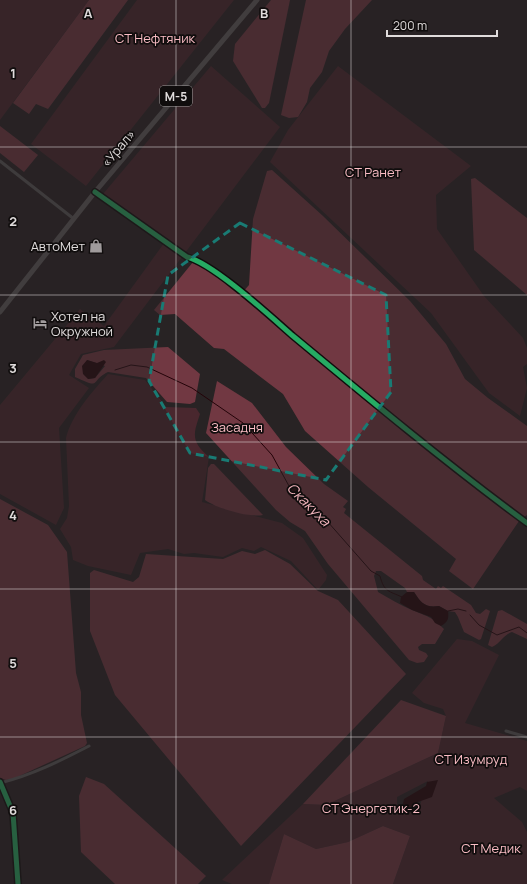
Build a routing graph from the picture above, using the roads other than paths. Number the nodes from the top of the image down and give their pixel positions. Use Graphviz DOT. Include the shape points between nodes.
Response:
graph roads {
  1 [pos="257,0"];
  2 [pos="0,161"];
  3 [pos="95,192"];
  4 [pos="74,219"];
  5 [pos="0,312"];
  6 [pos="527,523"];
  7 [pos="506,731"];
  8 [pos="527,737"];
  9 [pos="89,746"];
  10 [pos="0,783"];
  11 [pos="18,884"];
  1 -- 3 [label="highway, «Урал» / М-5"];
  2 -- 4 [label="street"];
  3 -- 4 [label="highway, «Урал» / М-5"];
  3 -- 6 [label="street" via="187,258 197,260 237,289 411,433"];
  4 -- 5 [label="highway, «Урал» / М-5"];
  7 -- 8 [label="street"];
  9 -- 10 [label="street" via="46,768"];
  10 -- 11 [label="street" via="13,814"];
}
